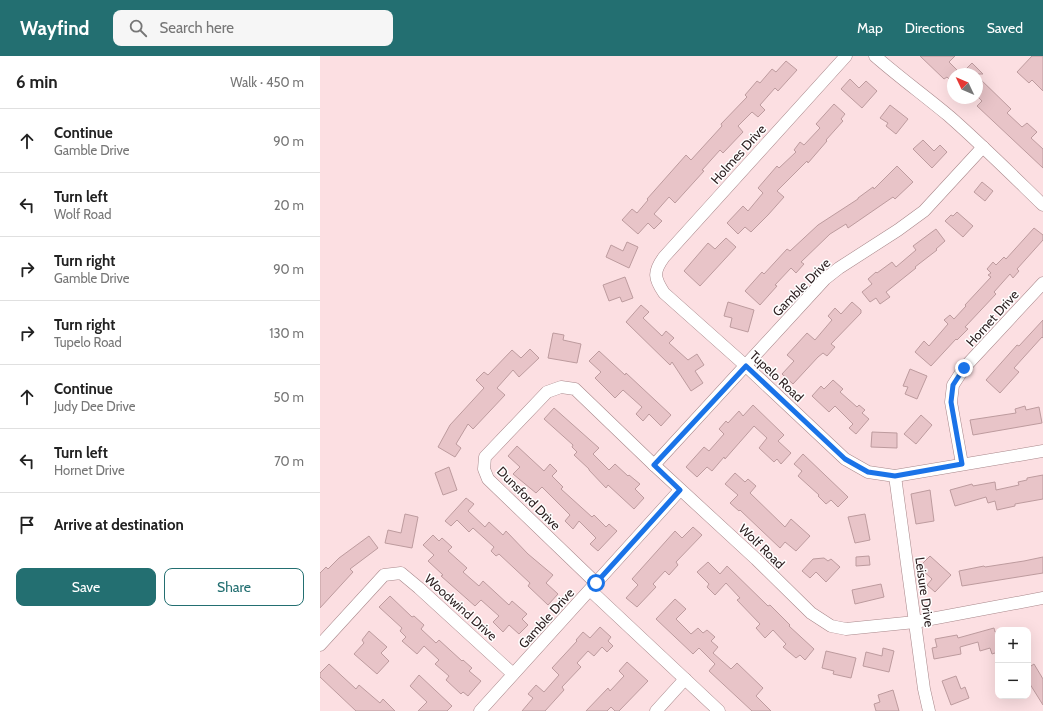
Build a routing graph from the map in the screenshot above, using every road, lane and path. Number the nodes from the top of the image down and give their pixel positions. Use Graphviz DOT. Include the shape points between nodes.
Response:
graph roads {
  1 [pos="846,56"];
  2 [pos="875,56"];
  3 [pos="983,147"];
  4 [pos="1043,205"];
  5 [pos="655,275"];
  6 [pos="1043,283"];
  7 [pos="746,366"];
  8 [pos="514,426"];
  9 [pos="1043,451"];
  10 [pos="962,464"];
  11 [pos="654,465"];
  12 [pos="895,476"];
  13 [pos="680,490"];
  14 [pos="593,586"];
  15 [pos="1043,598"];
  16 [pos="915,622"];
  17 [pos="320,645"];
  18 [pos="513,674"];
  19 [pos="685,679"];
  20 [pos="480,711"];
  21 [pos="656,711"];
  22 [pos="719,711"];
  23 [pos="929,711"];
  1 -- 5 [label="street, Holmes Drive" via="664,257"];
  2 -- 3 [label="street"];
  3 -- 4 [label="street"];
  3 -- 7 [label="street, Gamble Drive" via="924,211 825,279"];
  5 -- 7 [label="street, Tupelo Road" via="664,293"];
  6 -- 10 [label="street, Hornet Drive" via="964,368 953,385 951,402"];
  7 -- 11 [label="street, Gamble Drive"];
  7 -- 12 [label="street, Tupelo Road" via="845,459 868,472"];
  8 -- 11 [label="street, Wolf Road" via="547,392 561,387 574,389"];
  8 -- 14 [label="street, Dunsford Drive" via="485,457 484,469 488,479"];
  9 -- 10 [label="street, Tupelo Road"];
  10 -- 12 [label="street, Tupelo Road"];
  11 -- 13 [label="street, Wolf Road"];
  12 -- 16 [label="street, Leisure Drive"];
  13 -- 14 [label="street, Gamble Drive"];
  13 -- 16 [label="street, Wolf Road" via="811,613 831,626 846,630"];
  14 -- 18 [label="street, Gamble Drive"];
  14 -- 19 [label="street, Dunsford Drive"];
  15 -- 16 [label="street, Wolf Road"];
  16 -- 23 [label="street, Leisure Drive"];
  17 -- 18 [label="street, Woodwind Drive" via="384,575 401,573"];
  18 -- 20 [label="street, Gamble Drive"];
  19 -- 21 [label="street"];
  19 -- 22 [label="street, Dunsford Drive"];
}
